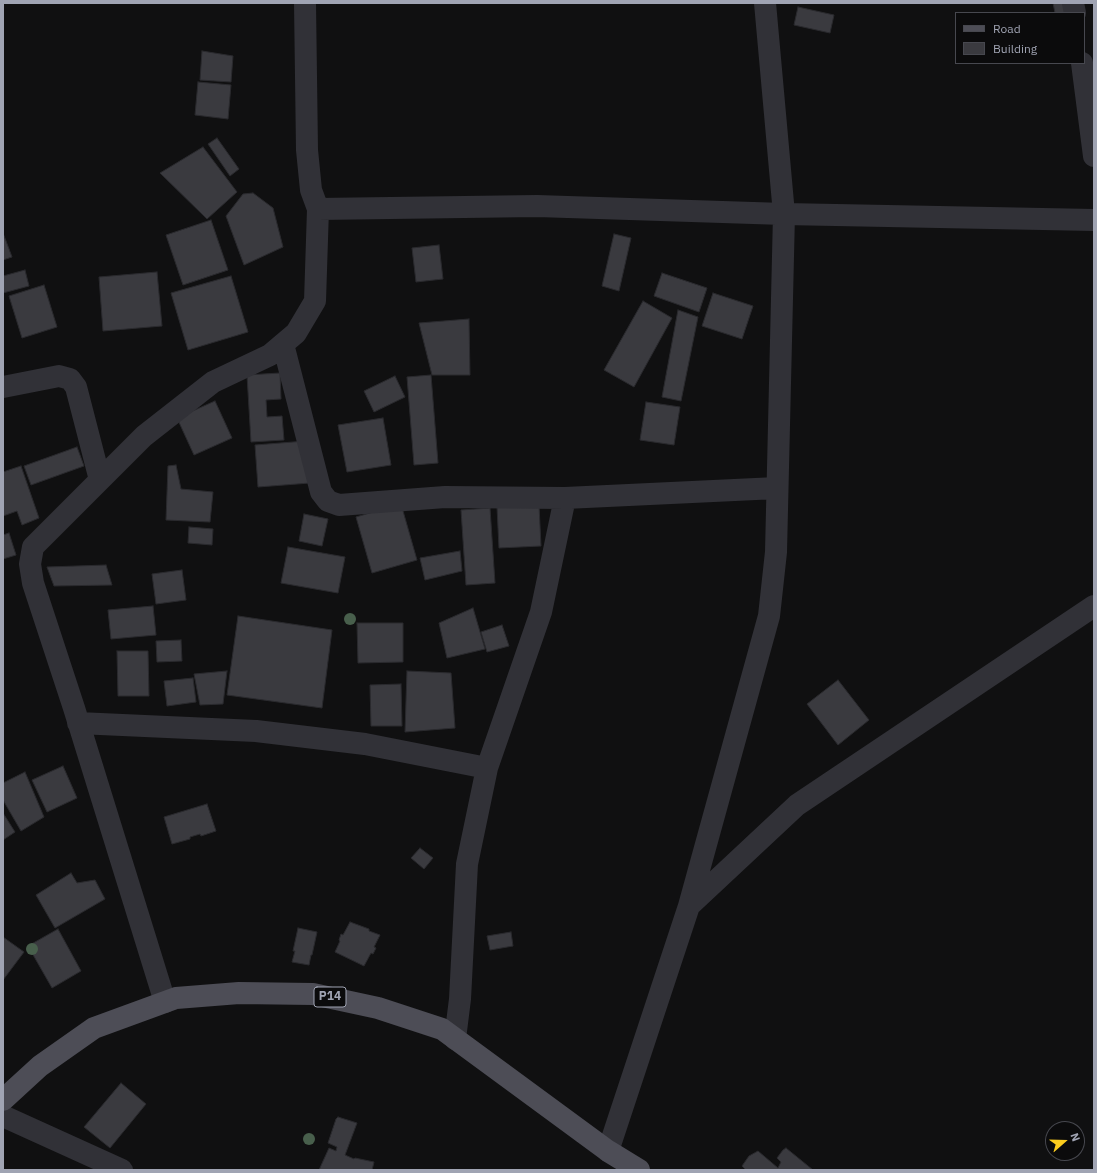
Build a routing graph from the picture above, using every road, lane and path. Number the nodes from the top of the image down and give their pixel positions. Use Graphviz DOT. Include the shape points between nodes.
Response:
graph roads {
  1 [pos="305,3"];
  2 [pos="765,3"];
  3 [pos="1082,64"];
  4 [pos="1094,156"];
  5 [pos="318,210"];
  6 [pos="784,214"];
  7 [pos="1094,220"];
  8 [pos="283,344"];
  9 [pos="3,387"];
  10 [pos="100,480"];
  11 [pos="778,488"];
  12 [pos="565,498"];
  13 [pos="1094,606"];
  14 [pos="78,723"];
  15 [pos="487,768"];
  16 [pos="689,906"];
  17 [pos="165,1002"];
  18 [pos="455,1039"];
  19 [pos="7,1090"];
  20 [pos="3,1116"];
  21 [pos="608,1151"];
  22 [pos="122,1170"];
  23 [pos="639,1170"];
  1 -- 5 [label="street" via="306,150 311,190"];
  2 -- 6 [label="street"];
  3 -- 4 [label="street"];
  5 -- 6 [label="street" via="537,206"];
  5 -- 8 [label="street" via="315,301 296,333"];
  6 -- 7 [label="street"];
  6 -- 11 [label="street"];
  8 -- 10 [label="street" via="270,355 213,382 144,436"];
  8 -- 12 [label="street" via="321,492 328,501 339,505 445,497"];
  9 -- 10 [label="street" via="58,376 70,379 76,387"];
  10 -- 14 [label="street" via="33,547 30,564 33,583"];
  11 -- 12 [label="street"];
  11 -- 16 [label="street" via="776,552 769,616"];
  12 -- 15 [label="street" via="541,612"];
  13 -- 16 [label="street" via="796,805"];
  14 -- 15 [label="street" via="256,731 365,744"];
  14 -- 17 [label="street"];
  15 -- 18 [label="street" via="467,864 460,999"];
  16 -- 21 [label="street"];
  17 -- 18 [label="main road, P14" via="176,998 239,993 313,994 378,1008 442,1029"];
  17 -- 19 [label="main road, P14" via="94,1028"];
  18 -- 21 [label="main road, P14"];
  20 -- 22 [label="street"];
  21 -- 23 [label="main road, P14"];
}
